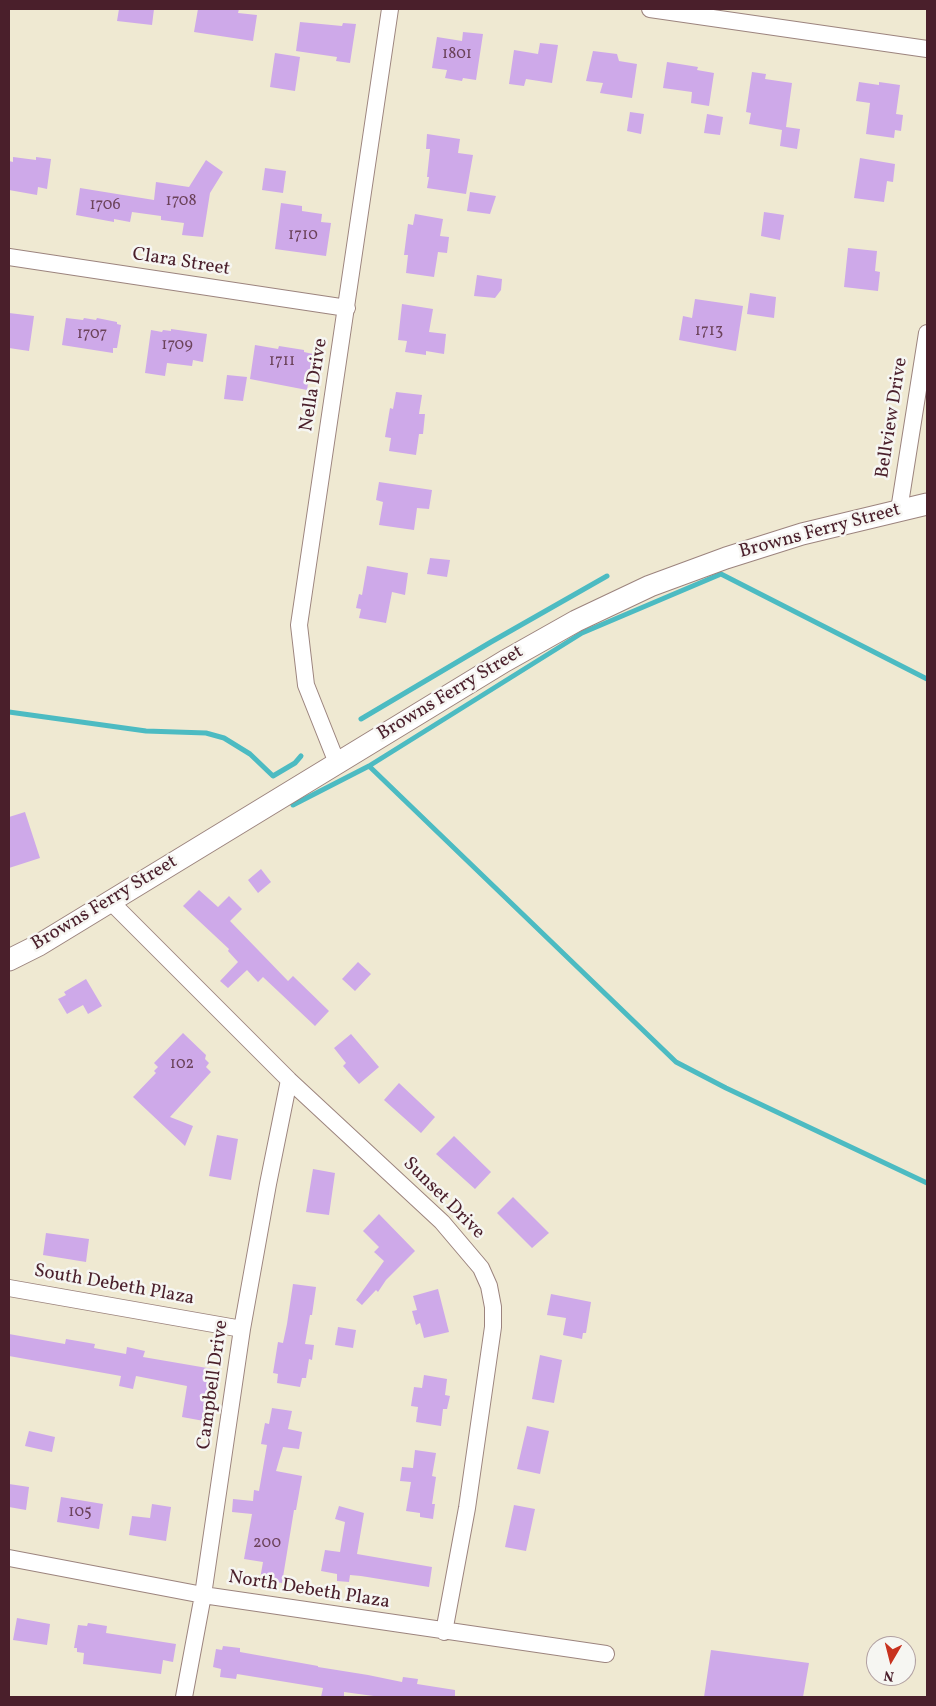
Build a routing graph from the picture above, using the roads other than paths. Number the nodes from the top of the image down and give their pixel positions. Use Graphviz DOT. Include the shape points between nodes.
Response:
graph roads {
  1 [pos="390,9"];
  2 [pos="650,9"];
  3 [pos="683,11"];
  4 [pos="927,50"];
  5 [pos="9,257"];
  6 [pos="347,308"];
  7 [pos="927,333"];
  8 [pos="927,504"];
  9 [pos="899,510"];
  10 [pos="337,763"];
  11 [pos="110,901"];
  12 [pos="9,960"];
  13 [pos="289,1080"];
  14 [pos="9,1288"];
  15 [pos="242,1329"];
  16 [pos="9,1558"];
  17 [pos="203,1596"];
  18 [pos="444,1632"];
  19 [pos="606,1654"];
  20 [pos="184,1697"];
  1 -- 6 [label="street, Nella Drive"];
  2 -- 3 [label="street"];
  3 -- 4 [label="street"];
  5 -- 6 [label="street, Clara Street"];
  6 -- 10 [label="street, Nella Drive" via="299,626 306,685"];
  7 -- 9 [label="street, Bellview Drive"];
  8 -- 9 [label="street, Browns Ferry Street"];
  9 -- 10 [label="street, Browns Ferry Street" via="802,534 650,586 505,660"];
  10 -- 11 [label="street, Browns Ferry Street"];
  11 -- 12 [label="street, Browns Ferry Street"];
  11 -- 13 [label="street, Sunset Drive"];
  13 -- 15 [label="street, Campbell Drive"];
  13 -- 18 [label="street, Sunset Drive" via="442,1222 481,1268 489,1286 493,1327 467,1508"];
  14 -- 15 [label="street, South Debeth Plaza"];
  15 -- 17 [label="street, Campbell Drive"];
  16 -- 17 [label="street, North Debeth Plaza"];
  17 -- 18 [label="street, North Debeth Plaza"];
  17 -- 20 [label="street, Campbell Drive"];
  18 -- 19 [label="street, North Debeth Plaza"];
}
